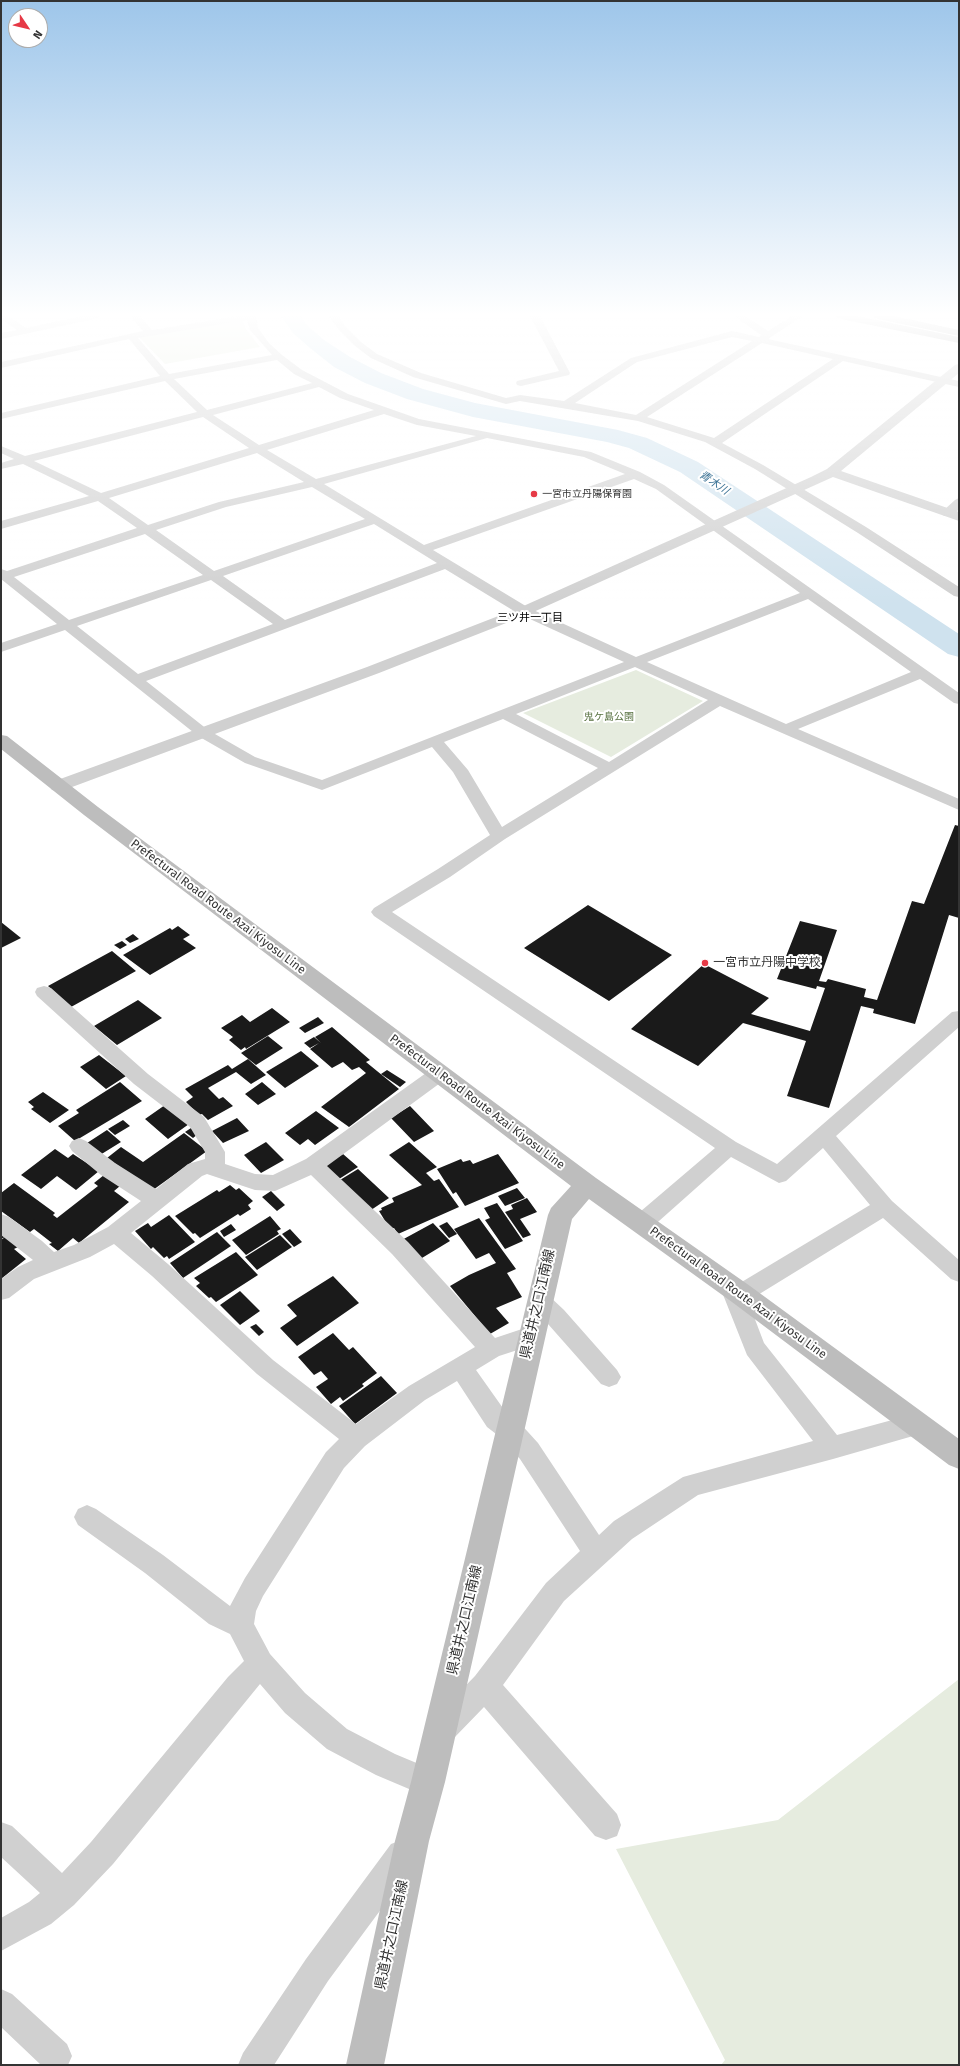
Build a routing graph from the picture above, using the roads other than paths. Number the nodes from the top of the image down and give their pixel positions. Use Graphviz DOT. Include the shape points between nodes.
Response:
graph roads {
  1 [pos="16,412"];
  2 [pos="378,412"];
  3 [pos="387,412"];
  4 [pos="610,412"];
  5 [pos="647,412"];
  6 [pos="760,412"];
  7 [pos="905,412"];
  8 [pos="204,413"];
  9 [pos="1,416"];
  10 [pos="638,418"];
  11 [pos="487,436"];
  12 [pos="714,443"];
  13 [pos="1,449"];
  14 [pos="258,449"];
  15 [pos="22,460"];
  16 [pos="1,466"];
  17 [pos="832,472"];
  18 [pos="636,474"];
  19 [pos="315,483"];
  20 [pos="790,492"];
  21 [pos="100,497"];
  22 [pos="959,502"];
  23 [pos="953,515"];
  24 [pos="375,520"];
  25 [pos="721,523"];
  26 [pos="1,525"];
  27 [pos="146,530"];
  28 [pos="424,549"];
  29 [pos="446,564"];
  30 [pos="3,575"];
  31 [pos="213,577"];
  32 [pos="956,589"];
  33 [pos="811,593"];
  34 [pos="524,611"];
  35 [pos="284,625"];
  36 [pos="70,626"];
  37 [pos="1,648"];
  38 [pos="636,662"];
  39 [pos="922,673"];
  40 [pos="138,679"];
  41 [pos="719,700"];
  42 [pos="959,700"];
  43 [pos="505,714"];
  44 [pos="786,729"];
  45 [pos="203,733"];
  46 [pos="1,740"];
  47 [pos="435,741"];
  48 [pos="609,768"];
  49 [pos="58,786"];
  50 [pos="959,805"];
  51 [pos="499,836"];
  52 [pos="44,992"];
  53 [pos="959,1017"];
  54 [pos="440,1073"];
  55 [pos="824,1136"];
  56 [pos="80,1146"];
  57 [pos="729,1147"];
  58 [pos="313,1165"];
  59 [pos="215,1169"];
  60 [pos="587,1185"];
  61 [pos="157,1200"];
  62 [pos="884,1206"];
  63 [pos="1,1223"];
  64 [pos="642,1223"];
  65 [pos="116,1233"];
  66 [pos="50,1263"];
  67 [pos="959,1273"];
  68 [pos="736,1290"];
  69 [pos="1,1291"];
  70 [pos="539,1301"];
  71 [pos="530,1336"];
  72 [pos="491,1349"];
  73 [pos="460,1366"];
  74 [pos="609,1378"];
  75 [pos="918,1424"];
  76 [pos="509,1429"];
  77 [pos="356,1438"];
  78 [pos="833,1448"];
  79 [pos="959,1456"];
  80 [pos="87,1517"];
  81 [pos="597,1554"];
  82 [pos="240,1625"];
  83 [pos="260,1664"];
  84 [pos="485,1686"];
  85 [pos="440,1732"];
  86 [pos="428,1782"];
  87 [pos="606,1825"];
  88 [pos="1,1837"];
  89 [pos="412,1841"];
  90 [pos="63,1894"];
  91 [pos="1,1935"];
  92 [pos="1,2005"];
  93 [pos="55,2056"];
  94 [pos="255,2065"];
  95 [pos="365,2065"];
  1 -- 9 [label="street"];
  2 -- 14 [label="street"];
  3 -- 11 [label="street" via="417,422"];
  4 -- 10 [label="street"];
  5 -- 10 [label="street"];
  6 -- 12 [label="street"];
  7 -- 17 [label="street"];
  8 -- 14 [label="street"];
  8 -- 15 [label="street"];
  10 -- 12 [label="street"];
  11 -- 18 [label="street" via="587,454"];
  11 -- 19 [label="street"];
  12 -- 20 [label="street" via="759,467"];
  13 -- 15 [label="street"];
  14 -- 19 [label="street"];
  14 -- 21 [label="street"];
  15 -- 16 [label="street"];
  15 -- 21 [label="street"];
  17 -- 20 [label="street"];
  17 -- 23 [label="street"];
  18 -- 25 [label="street"];
  18 -- 28 [label="street"];
  19 -- 24 [label="street"];
  19 -- 27 [label="street" via="223,504"];
  20 -- 25 [label="street"];
  20 -- 32 [label="street" via="862,530"];
  21 -- 26 [label="street"];
  21 -- 27 [label="street"];
  22 -- 23 [label="street"];
  24 -- 28 [label="street"];
  24 -- 31 [label="street"];
  25 -- 33 [label="street"];
  25 -- 34 [label="street"];
  27 -- 30 [label="street"];
  27 -- 31 [label="street"];
  28 -- 29 [label="street"];
  29 -- 34 [label="street"];
  29 -- 35 [label="street"];
  30 -- 36 [label="street"];
  31 -- 35 [label="street"];
  31 -- 36 [label="street"];
  33 -- 38 [label="street"];
  33 -- 39 [label="street"];
  34 -- 38 [label="street"];
  34 -- 45 [label="street"];
  35 -- 40 [label="street"];
  36 -- 37 [label="street"];
  36 -- 40 [label="street"];
  38 -- 41 [label="street"];
  38 -- 43 [label="street"];
  39 -- 42 [label="street"];
  39 -- 44 [label="street"];
  40 -- 45 [label="street"];
  41 -- 44 [label="street"];
  41 -- 48 [label="street"];
  43 -- 47 [label="street"];
  43 -- 48 [label="street"];
  44 -- 50 [label="street"];
  45 -- 47 [label="street" via="250,760 322,785"];
  45 -- 49 [label="street"];
  46 -- 49 [label="main road, Prefectural Road Route Azai Kiyosu Line"];
  47 -- 51 [label="street" via="460,770"];
  48 -- 51 [label="street"];
  49 -- 54 [label="main road, Prefectural Road Route Azai Kiyosu Line"];
  51 -- 57 [label="street" via="380,912"];
  52 -- 59 [label="street" via="141,1078 197,1122 216,1152"];
  53 -- 55 [label="street"];
  54 -- 58 [label="street"];
  54 -- 60 [label="main road, Prefectural Road Route Azai Kiyosu Line"];
  55 -- 57 [label="street" via="779,1175"];
  55 -- 62 [label="street"];
  56 -- 61 [label="street" via="108,1169"];
  57 -- 64 [label="street"];
  58 -- 59 [label="street" via="275,1184 254,1182"];
  58 -- 72 [label="street" via="400,1248"];
  59 -- 61 [label="street" via="207,1166 195,1170"];
  60 -- 64 [label="main road, Prefectural Road Route Azai Kiyosu Line"];
  60 -- 70 [label="main road, 県道井之口江南線" via="560,1215"];
  61 -- 65 [label="street"];
  62 -- 67 [label="street"];
  62 -- 68 [label="street"];
  63 -- 66 [label="street" via="34,1247"];
  64 -- 68 [label="main road, Prefectural Road Route Azai Kiyosu Line"];
  65 -- 66 [label="street" via="82,1251"];
  65 -- 77 [label="street" via="265,1366"];
  66 -- 69 [label="street" via="26,1273"];
  68 -- 75 [label="main road, Prefectural Road Route Azai Kiyosu Line"];
  68 -- 78 [label="street" via="755,1348"];
  70 -- 71 [label="main road, 県道井之口江南線"];
  70 -- 74 [label="street"];
  71 -- 72 [label="street"];
  71 -- 76 [label="main road, 県道井之口江南線"];
  72 -- 73 [label="street"];
  73 -- 76 [label="street" via="496,1419"];
  73 -- 77 [label="street" via="417,1393"];
  75 -- 78 [label="street"];
  75 -- 79 [label="main road, Prefectural Road Route Azai Kiyosu Line"];
  76 -- 81 [label="street" via="529,1451"];
  76 -- 85 [label="main road, 県道井之口江南線"];
  77 -- 82 [label="street" via="335,1460 254,1587 243,1608"];
  78 -- 81 [label="street" via="692,1485 623,1530"];
  80 -- 82 [label="street" via="154,1564 219,1615"];
  81 -- 84 [label="street" via="555,1592"];
  82 -- 83 [label="street"];
  83 -- 86 [label="street" via="295,1703 337,1739 386,1765"];
  83 -- 90 [label="street" via="238,1687 102,1853"];
  84 -- 85 [label="street"];
  84 -- 87 [label="street"];
  85 -- 86 [label="main road, 県道井之口江南線"];
  86 -- 89 [label="main road, 県道井之口江南線"];
  88 -- 90 [label="street"];
  89 -- 94 [label="street" via="317,1970"];
  89 -- 95 [label="main road, 県道井之口江南線"];
  90 -- 91 [label="street" via="40,1913"];
  92 -- 93 [label="street"];
}
